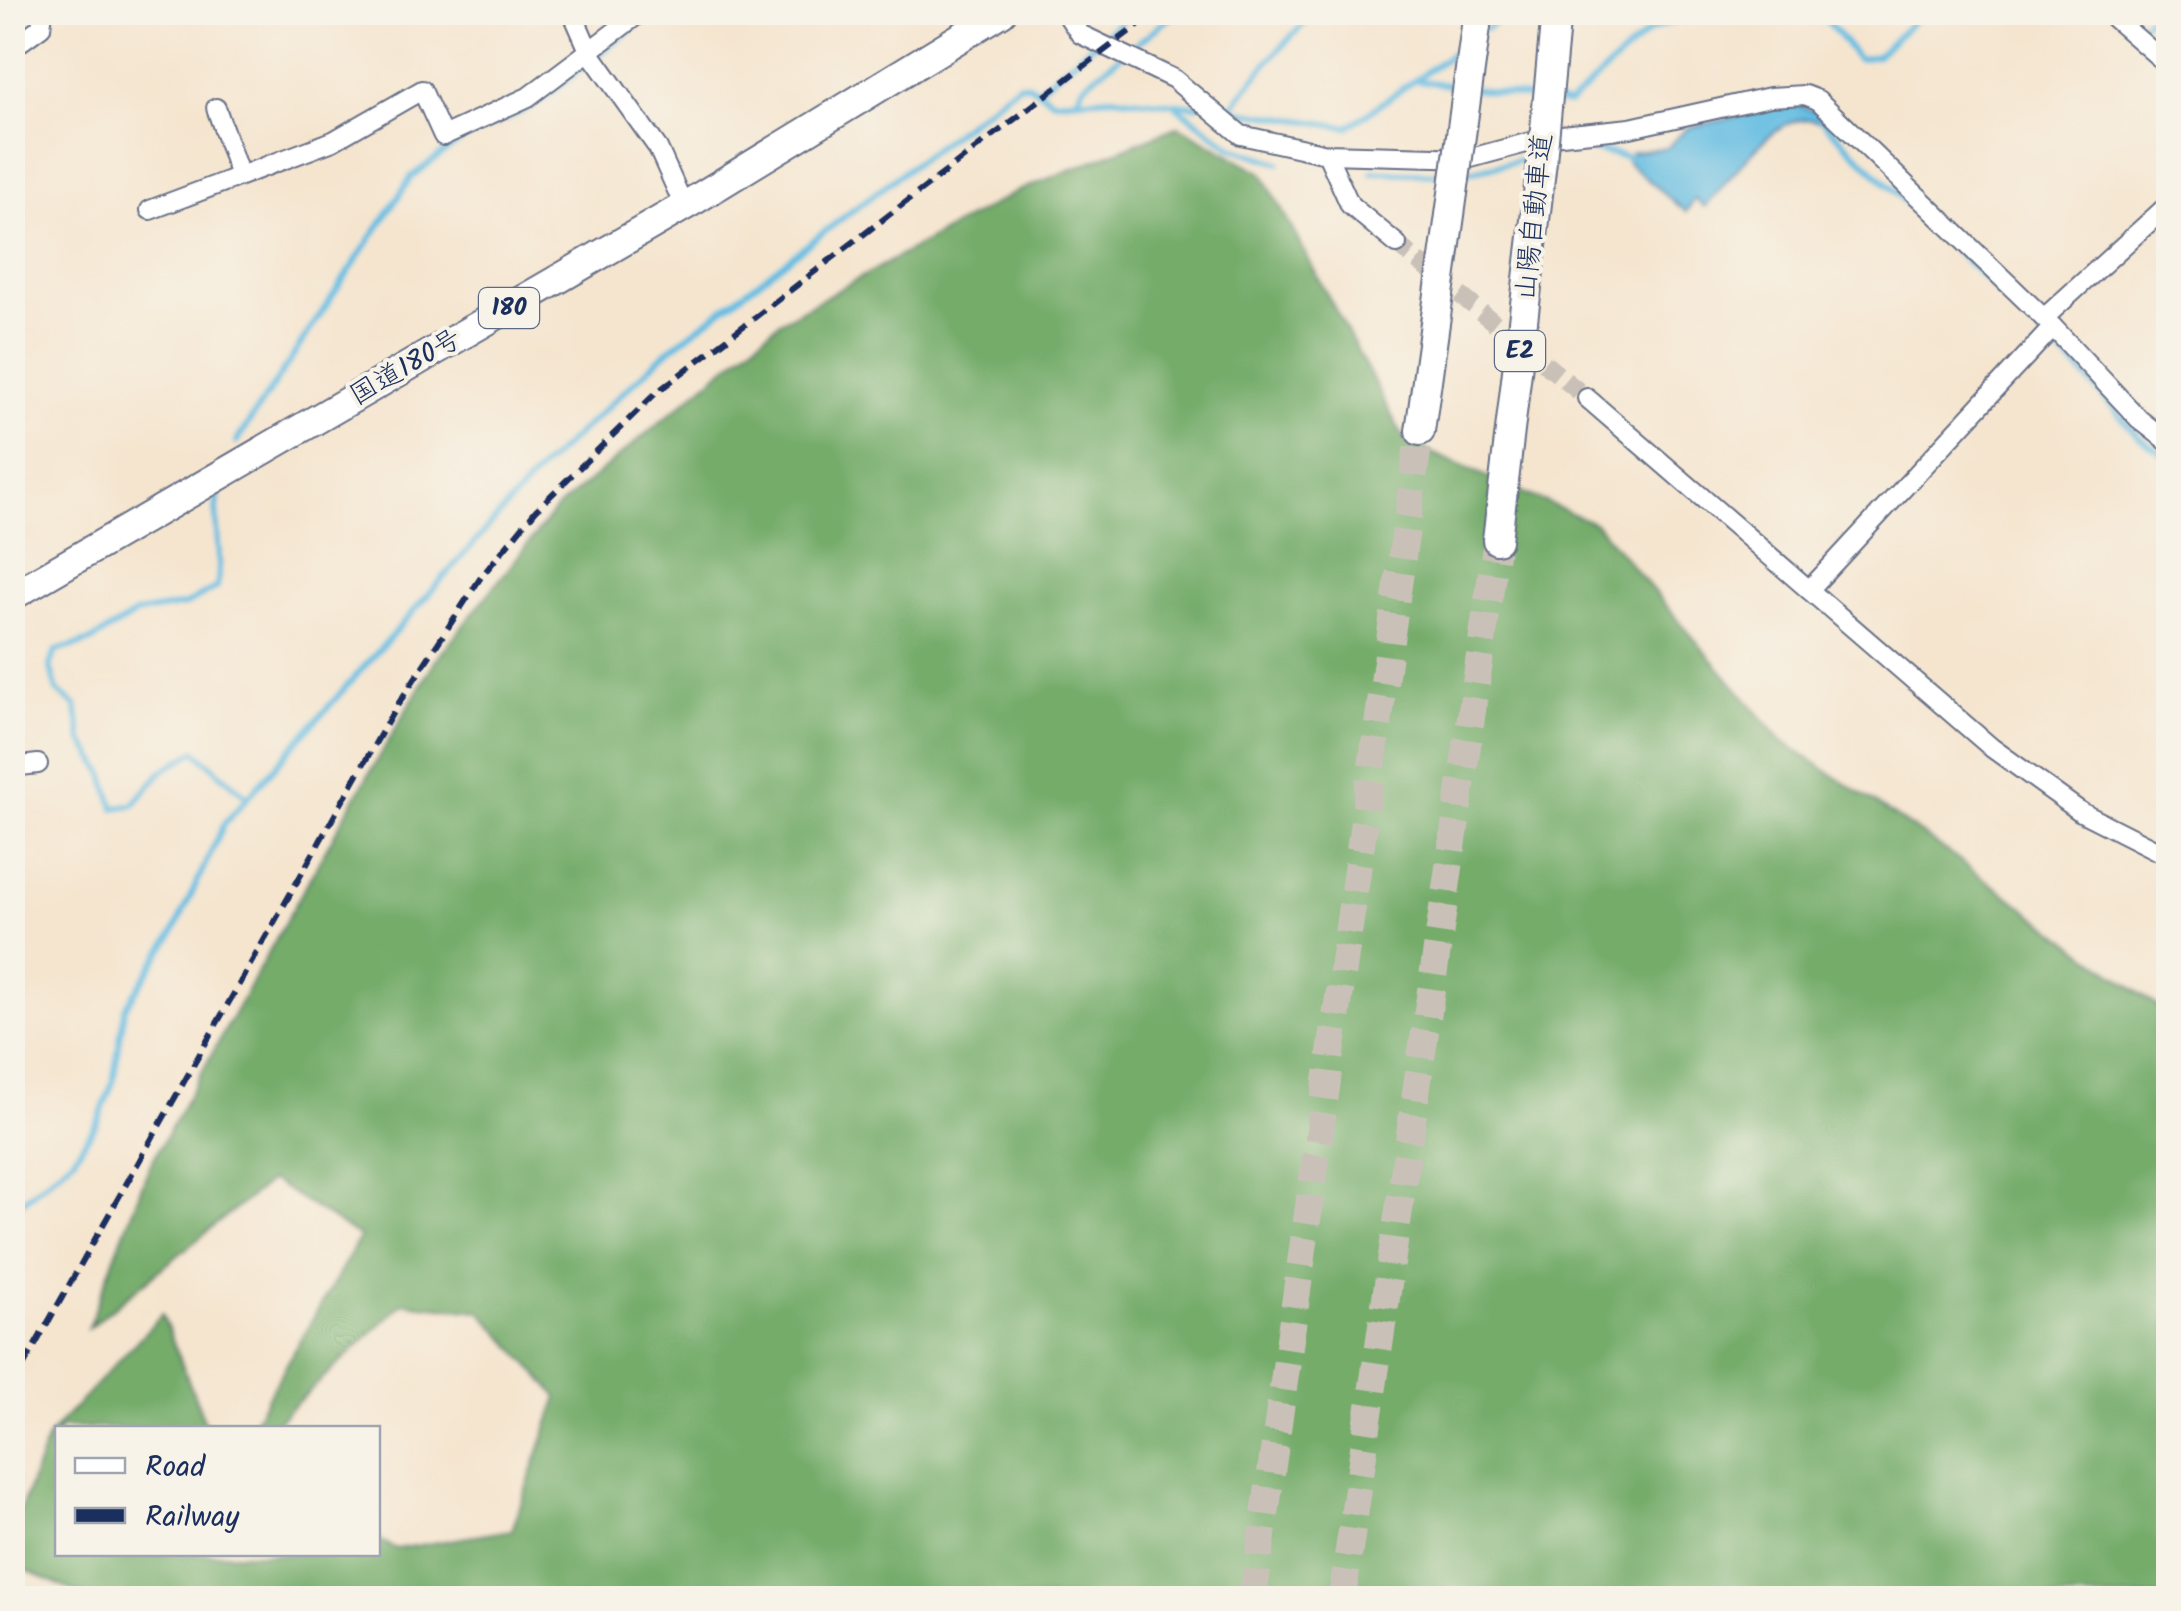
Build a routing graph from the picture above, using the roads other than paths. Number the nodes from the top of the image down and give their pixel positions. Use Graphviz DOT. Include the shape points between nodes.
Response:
graph roads {
  1 [pos="42,12"];
  2 [pos="572,12"];
  3 [pos="641,12"];
  4 [pos="1002,12"];
  5 [pos="1065,12"];
  6 [pos="1478,12"];
  7 [pos="1556,12"];
  8 [pos="2107,12"];
  9 [pos="12,48"];
  10 [pos="594,57"];
  11 [pos="2168,64"];
  12 [pos="216,108"];
  13 [pos="1327,154"];
  14 [pos="240,176"];
  15 [pos="2168,205"];
  16 [pos="684,206"];
  17 [pos="150,210"];
  18 [pos="1397,244"];
  19 [pos="2046,330"];
  20 [pos="1587,398"];
  21 [pos="1420,432"];
  22 [pos="2168,442"];
  23 [pos="1497,540"];
  24 [pos="1809,590"];
  25 [pos="12,596"];
  26 [pos="38,764"];
  27 [pos="12,767"];
  28 [pos="2168,856"];
  1 -- 9 [label="street" via="41,26"];
  2 -- 10 [label="street"];
  3 -- 10 [label="street"];
  4 -- 16 [label="highway, 国道180号 / 180"];
  5 -- 13 [label="street" via="1080,34 1174,79 1258,142"];
  6 -- 21 [label="highway, bridge"];
  7 -- 23 [label="highway, 山陽自動車道 / E2, bridge"];
  8 -- 11 [label="street"];
  10 -- 14 [label="street" via="444,136 422,90 333,141"];
  10 -- 16 [label="street" via="640,119"];
  12 -- 14 [label="street"];
  13 -- 18 [label="street" via="1350,205"];
  13 -- 19 [label="street" via="1471,158 1552,136 1805,95 1831,108"];
  14 -- 17 [label="street"];
  15 -- 19 [label="street"];
  16 -- 25 [label="highway, 国道180号 / 180"];
  19 -- 22 [label="street"];
  19 -- 24 [label="street"];
  20 -- 24 [label="street"];
  24 -- 28 [label="street" via="2051,792"];
  26 -- 27 [label="street"];
}
